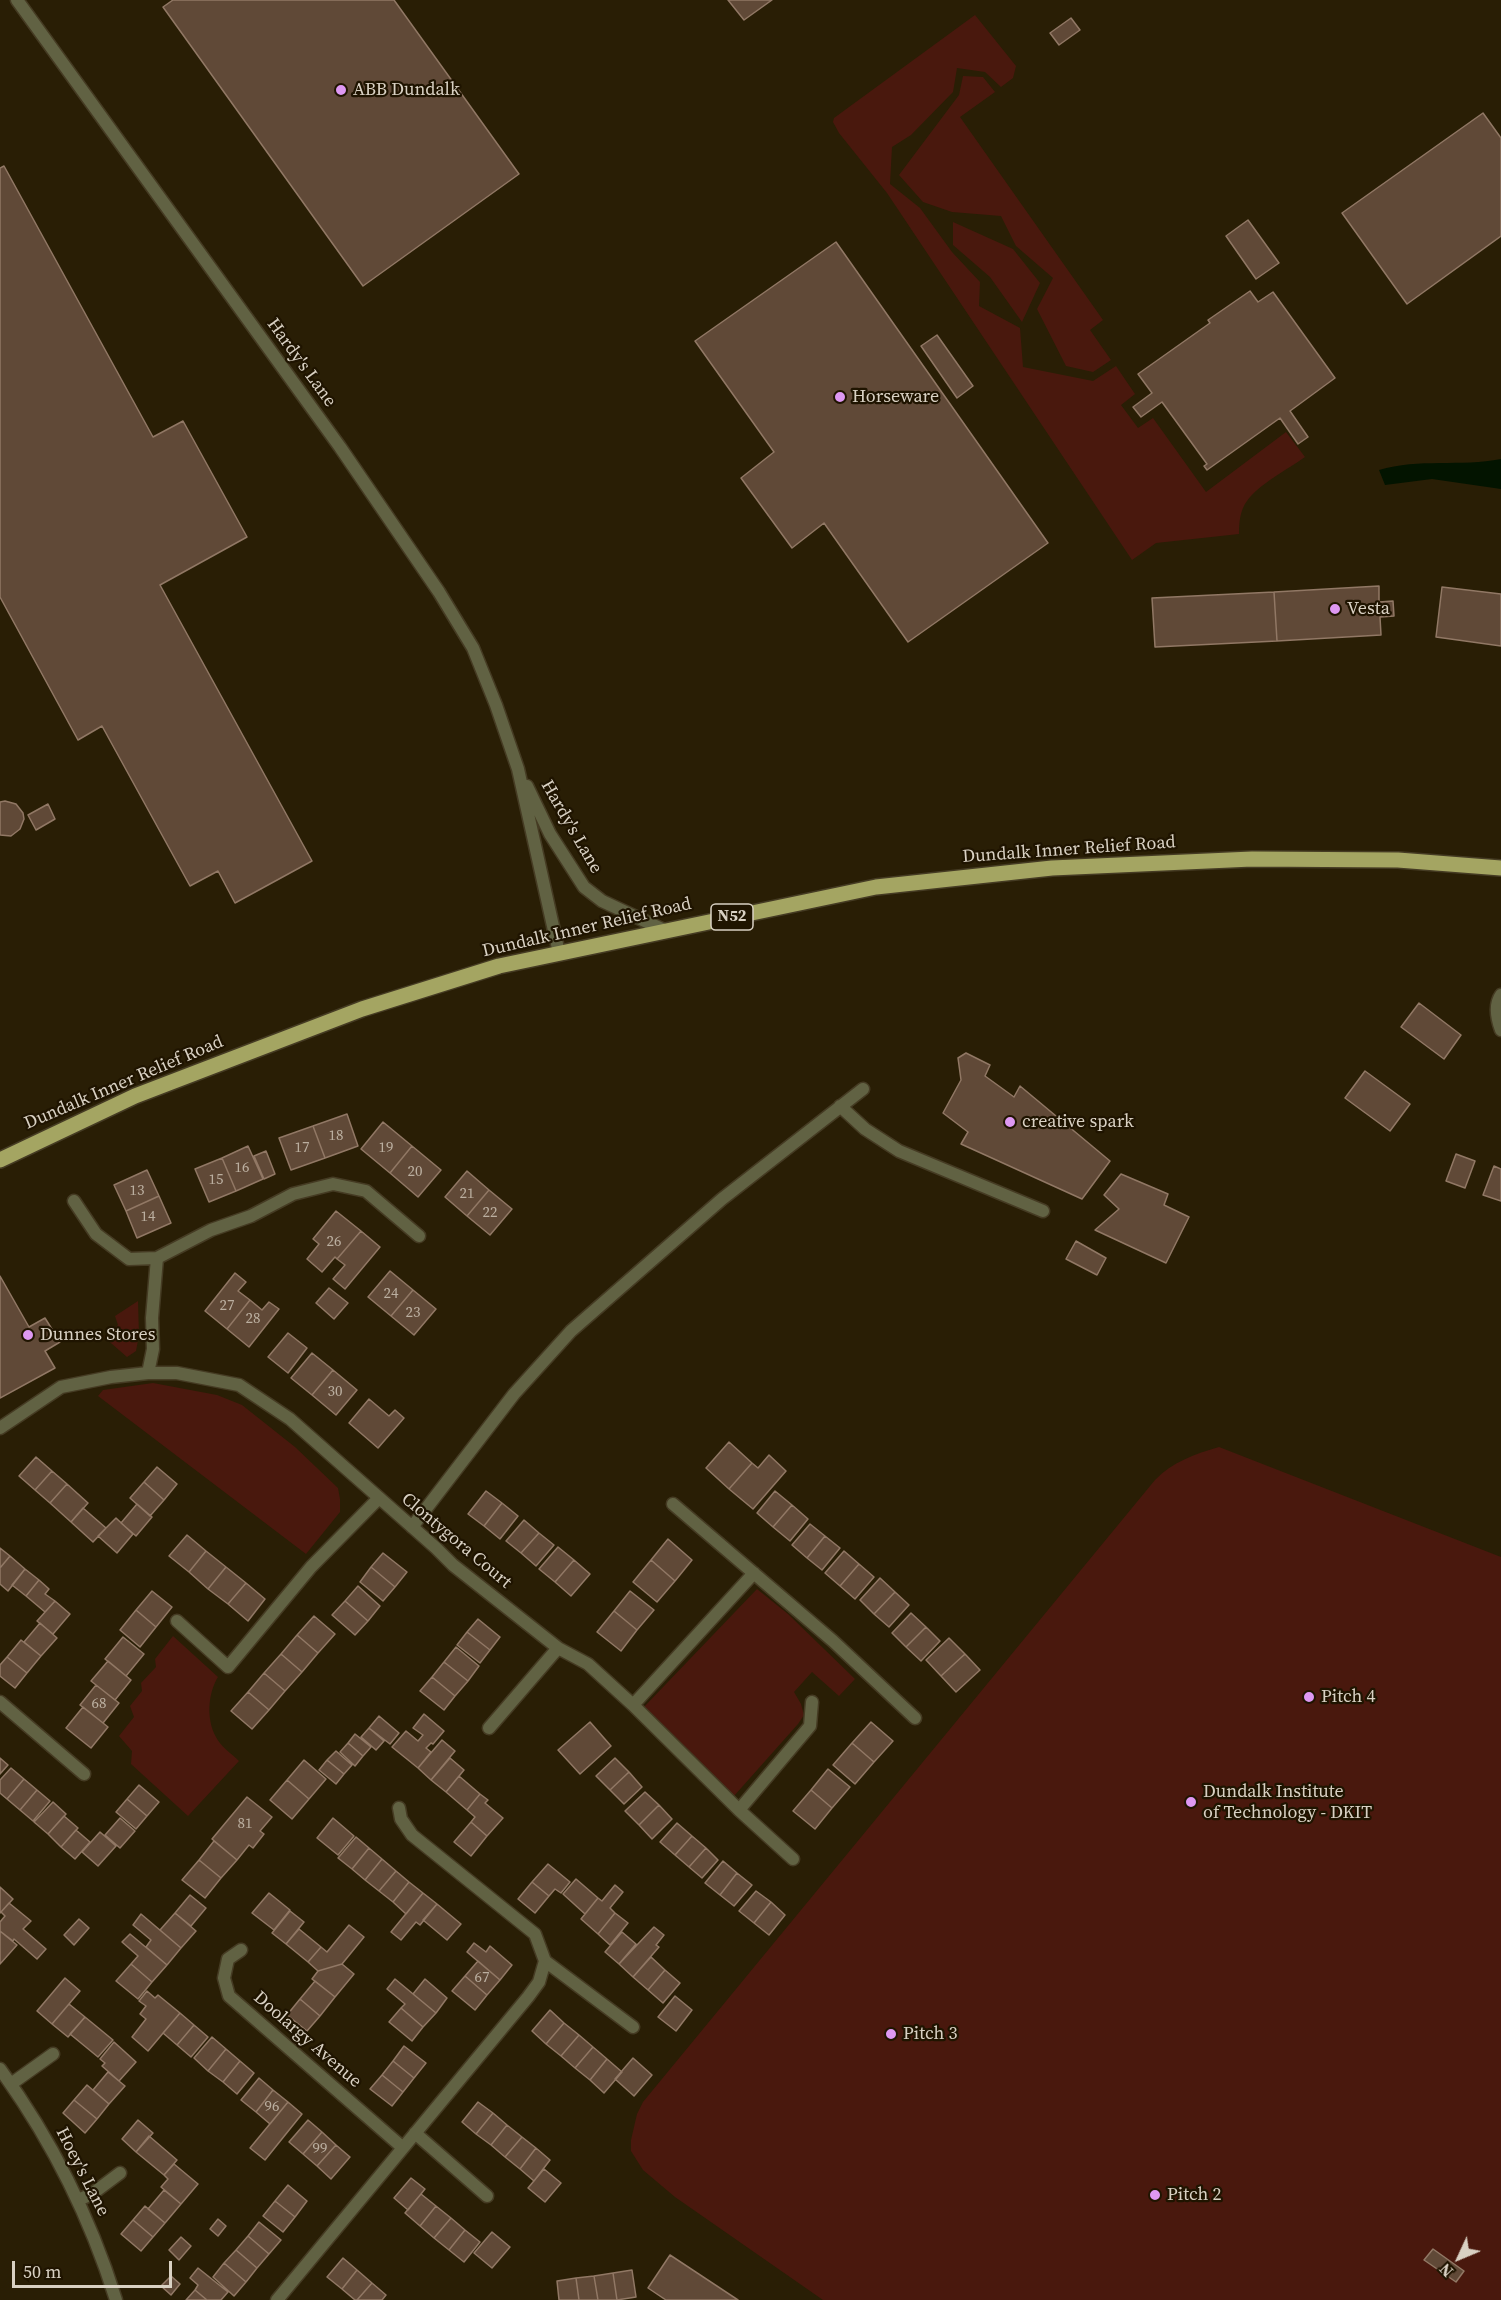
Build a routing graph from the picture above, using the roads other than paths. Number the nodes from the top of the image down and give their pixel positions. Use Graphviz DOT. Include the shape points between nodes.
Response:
graph roads {
  1 [pos="17,0"];
  2 [pos="518,769"];
  3 [pos="1501,868"];
  4 [pos="664,930"];
  5 [pos="559,953"];
  6 [pos="1501,995"];
  7 [pos="1501,1030"];
  8 [pos="863,1089"];
  9 [pos="840,1106"];
  10 [pos="0,1160"];
  11 [pos="74,1201"];
  12 [pos="1043,1211"];
  13 [pos="419,1236"];
  14 [pos="157,1258"];
  15 [pos="148,1372"];
  16 [pos="0,1428"];
  17 [pos="379,1498"];
  18 [pos="673,1504"];
  19 [pos="412,1527"];
  20 [pos="754,1573"];
  21 [pos="177,1621"];
  22 [pos="558,1648"];
  23 [pos="0,1702"];
  24 [pos="812,1702"];
  25 [pos="633,1705"];
  26 [pos="915,1719"];
  27 [pos="489,1728"];
  28 [pos="84,1774"];
  29 [pos="399,1808"];
  30 [pos="739,1810"];
  31 [pos="793,1859"];
  32 [pos="241,1950"];
  33 [pos="545,1961"];
  34 [pos="633,2027"];
  35 [pos="53,2054"];
  36 [pos="0,2069"];
  37 [pos="11,2084"];
  38 [pos="415,2133"];
  39 [pos="402,2147"];
  40 [pos="120,2172"];
  41 [pos="487,2196"];
  42 [pos="78,2200"];
  43 [pos="281,2299"];
  44 [pos="116,2300"];
  1 -- 2 [label="street, Hardy's Lane" via="340,447 439,592 473,648"];
  2 -- 4 [label="street, Hardy's Lane" via="550,834 584,887 602,901"];
  2 -- 5 [label="street, Hardy's Lane"];
  3 -- 4 [label="main road, Dundalk Inner Relief Road / N52" via="1398,860 1252,859 1052,868 876,887"];
  4 -- 5 [label="main road, Dundalk Inner Relief Road / N52"];
  5 -- 10 [label="main road, Dundalk Inner Relief Road / N52" via="499,966 351,1013 135,1096"];
  6 -- 7 [label="street" via="1497,1013"];
  8 -- 9 [label="street"];
  9 -- 12 [label="street" via="865,1129 899,1151"];
  9 -- 19 [label="street" via="722,1199 571,1331 514,1395"];
  11 -- 14 [label="street" via="96,1234 129,1258"];
  13 -- 14 [label="street" via="366,1191 333,1184 293,1194"];
  14 -- 15 [label="street" via="153,1349"];
  15 -- 16 [label="street" via="61,1387"];
  15 -- 17 [label="street" via="177,1373 239,1385 290,1419"];
  17 -- 19 [label="street, Clontygora Court"];
  17 -- 21 [label="street, Clontygora Court" via="311,1567 228,1667"];
  18 -- 20 [label="street"];
  19 -- 22 [label="street, Clontygora Court" via="453,1565"];
  20 -- 25 [label="street"];
  20 -- 26 [label="street" via="867,1671"];
  22 -- 25 [label="street, Clontygora Court" via="588,1664"];
  22 -- 27 [label="street"];
  23 -- 28 [label="street"];
  24 -- 30 [label="street" via="810,1726"];
  25 -- 30 [label="street, Clontygora Court"];
  29 -- 33 [label="street" via="412,1835 535,1934"];
  30 -- 31 [label="street, Clontygora Court"];
  32 -- 39 [label="street, Doolargy Avenue" via="228,1959 224,1978 230,1996"];
  33 -- 34 [label="street"];
  33 -- 38 [label="street" via="539,1982 528,1997"];
  35 -- 37 [label="street"];
  36 -- 37 [label="street, Hoey's Lane"];
  37 -- 42 [label="street, Hoey's Lane"];
  38 -- 39 [label="street"];
  38 -- 41 [label="street"];
  39 -- 43 [label="street"];
  40 -- 42 [label="street"];
  42 -- 44 [label="street, Hoey's Lane"];
}
